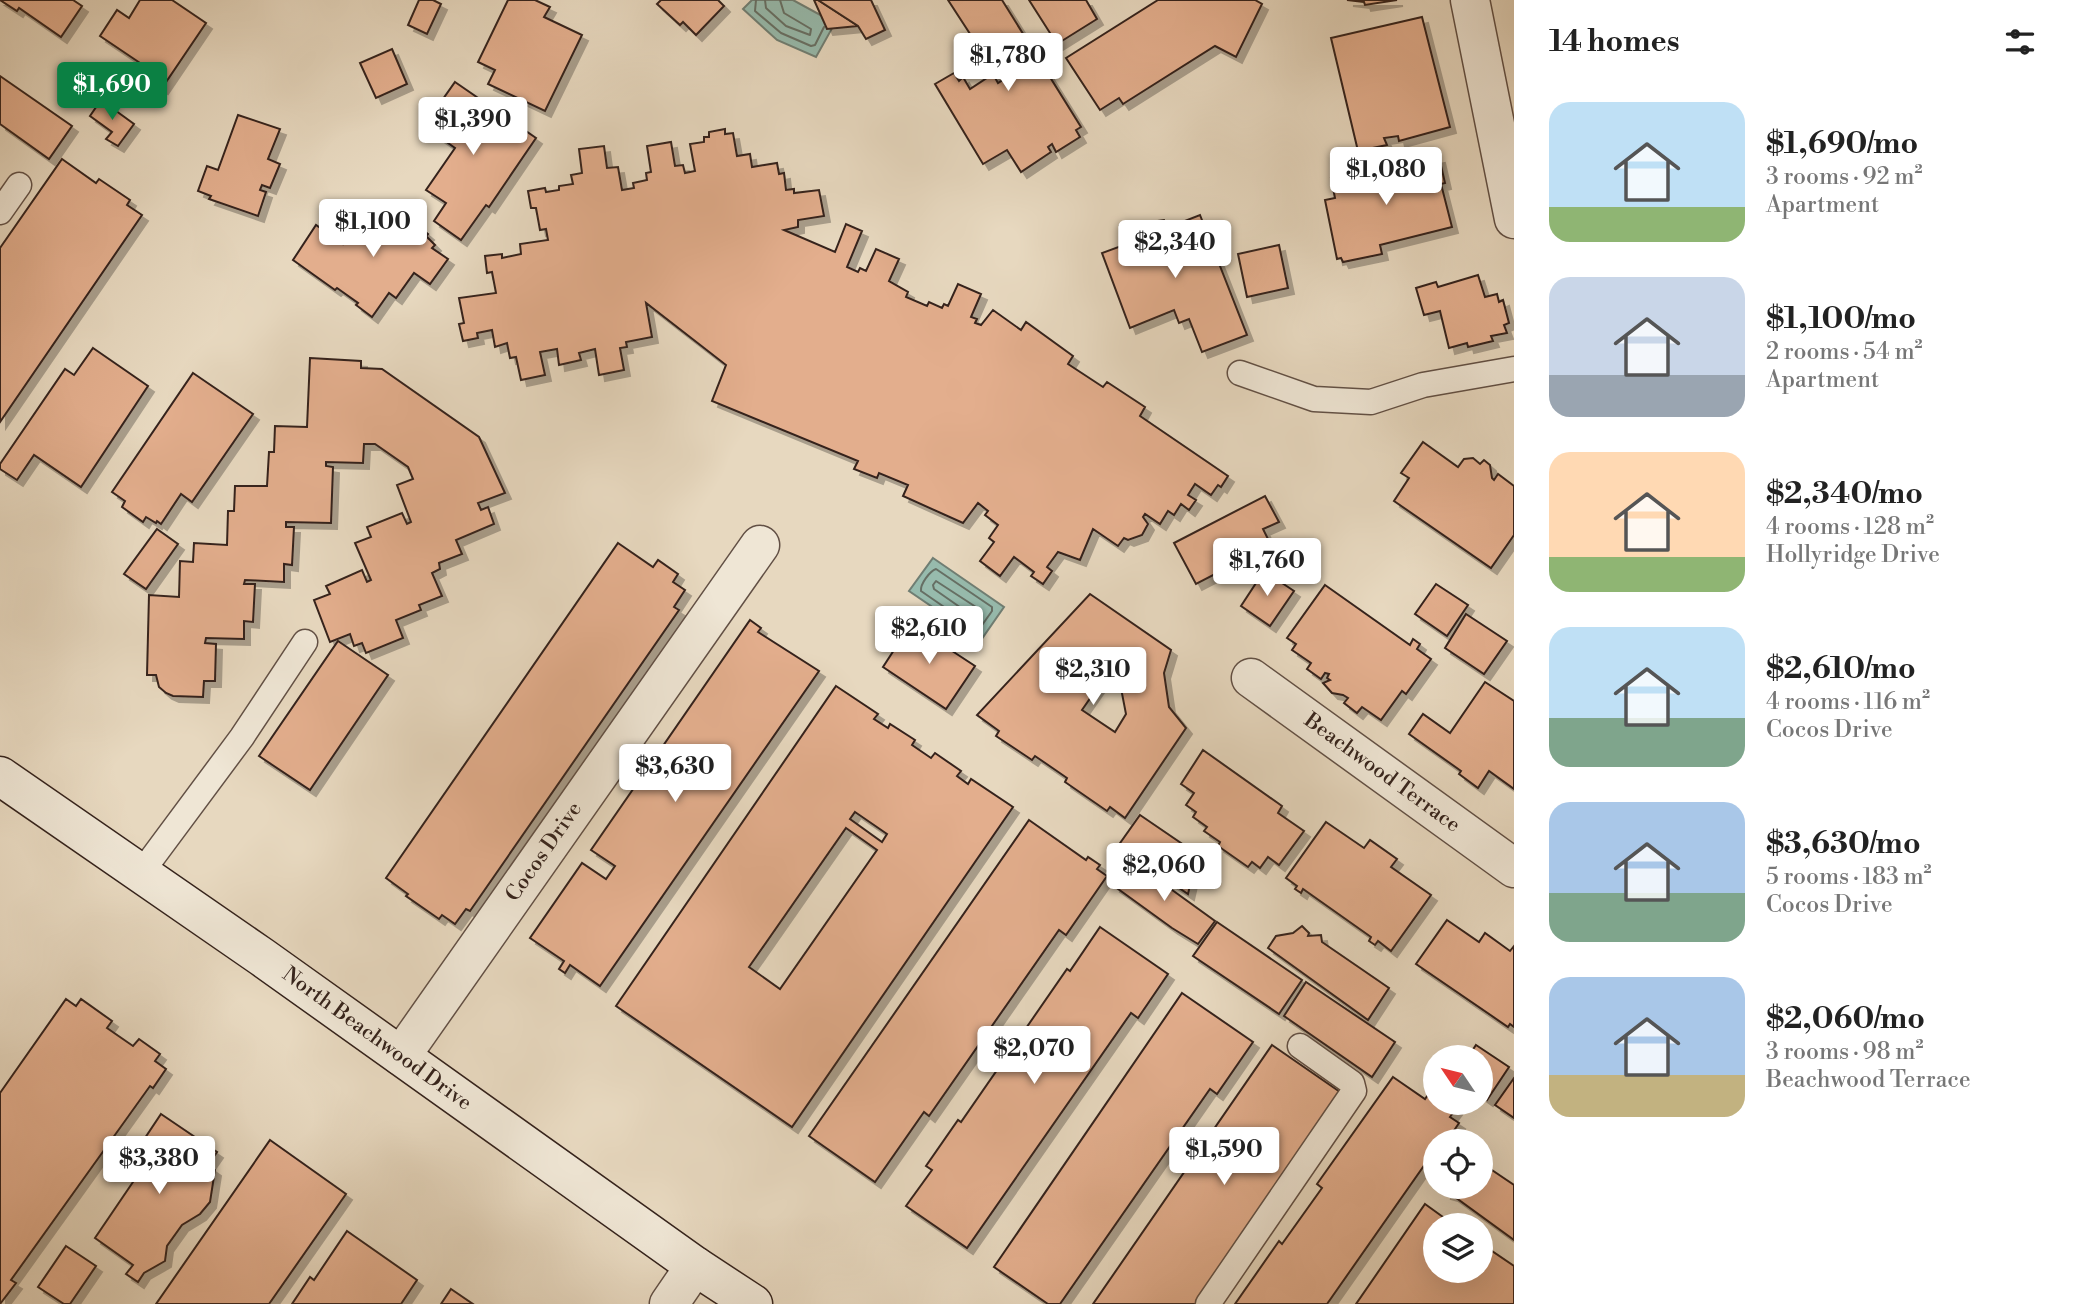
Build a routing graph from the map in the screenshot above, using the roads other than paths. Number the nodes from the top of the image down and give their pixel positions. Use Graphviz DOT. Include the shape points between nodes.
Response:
graph roads {
  1 [pos="1470,0"];
  2 [pos="19,186"];
  3 [pos="0,212"];
  4 [pos="1514,219"];
  5 [pos="1514,369"];
  6 [pos="1240,373"];
  7 [pos="760,545"];
  8 [pos="305,642"];
  9 [pos="1251,678"];
  10 [pos="0,776"];
  11 [pos="1514,868"];
  12 [pos="141,873"];
  13 [pos="1300,1046"];
  14 [pos="401,1056"];
  15 [pos="695,1266"];
  16 [pos="669,1304"];
  17 [pos="753,1304"];
  18 [pos="1208,1304"];
  1 -- 4 [label="street"];
  2 -- 3 [label="lane"];
  5 -- 6 [label="lane" via="1423,385 1371,402 1314,399"];
  7 -- 14 [label="street, Cocos Drive"];
  8 -- 12 [label="lane" via="242,737"];
  9 -- 11 [label="street, Beachwood Terrace"];
  10 -- 12 [label="street, North Beachwood Drive"];
  12 -- 14 [label="street, North Beachwood Drive"];
  13 -- 18 [label="lane" via="1352,1083 1354,1091"];
  14 -- 15 [label="street, North Beachwood Drive"];
  15 -- 16 [label="street"];
  15 -- 17 [label="street, North Beachwood Drive"];
}
